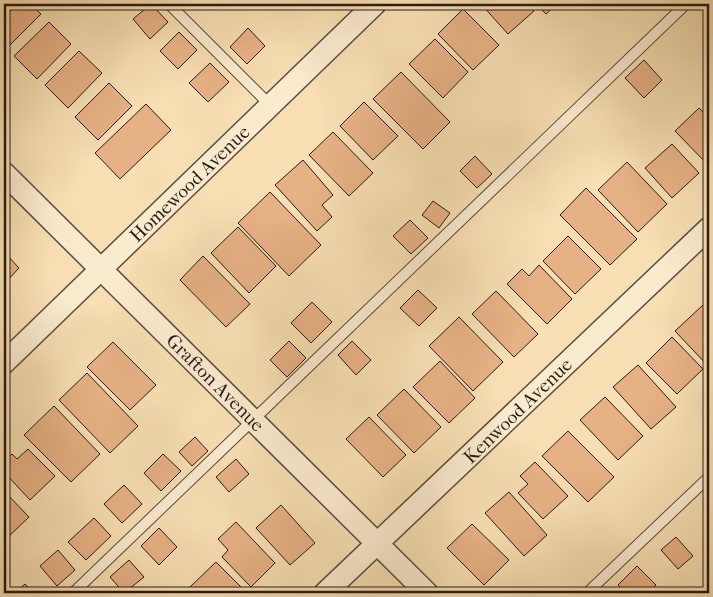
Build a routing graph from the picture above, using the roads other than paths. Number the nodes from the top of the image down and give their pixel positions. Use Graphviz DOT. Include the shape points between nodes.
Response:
graph roads {
  1 [pos="169,4"];
  2 [pos="375,4"];
  3 [pos="686,4"];
  4 [pos="270,105"];
  5 [pos="4,173"];
  6 [pos="709,228"];
  7 [pos="100,268"];
  8 [pos="4,363"];
  9 [pos="254,421"];
  10 [pos="709,477"];
  11 [pos="378,542"];
  12 [pos="73,593"];
  13 [pos="325,593"];
  14 [pos="427,593"];
  15 [pos="587,593"];
  1 -- 4 [label="lane"];
  2 -- 4 [label="street, Homewood Avenue"];
  3 -- 9 [label="lane"];
  4 -- 7 [label="street, Homewood Avenue"];
  5 -- 7 [label="street, Grafton Avenue"];
  6 -- 11 [label="street, Kenwood Avenue"];
  7 -- 8 [label="street, Homewood Avenue"];
  7 -- 9 [label="street, Grafton Avenue"];
  9 -- 11 [label="street, Grafton Avenue"];
  9 -- 12 [label="lane"];
  10 -- 15 [label="lane"];
  11 -- 13 [label="street, Kenwood Avenue"];
  11 -- 14 [label="street, Grafton Avenue"];
}
